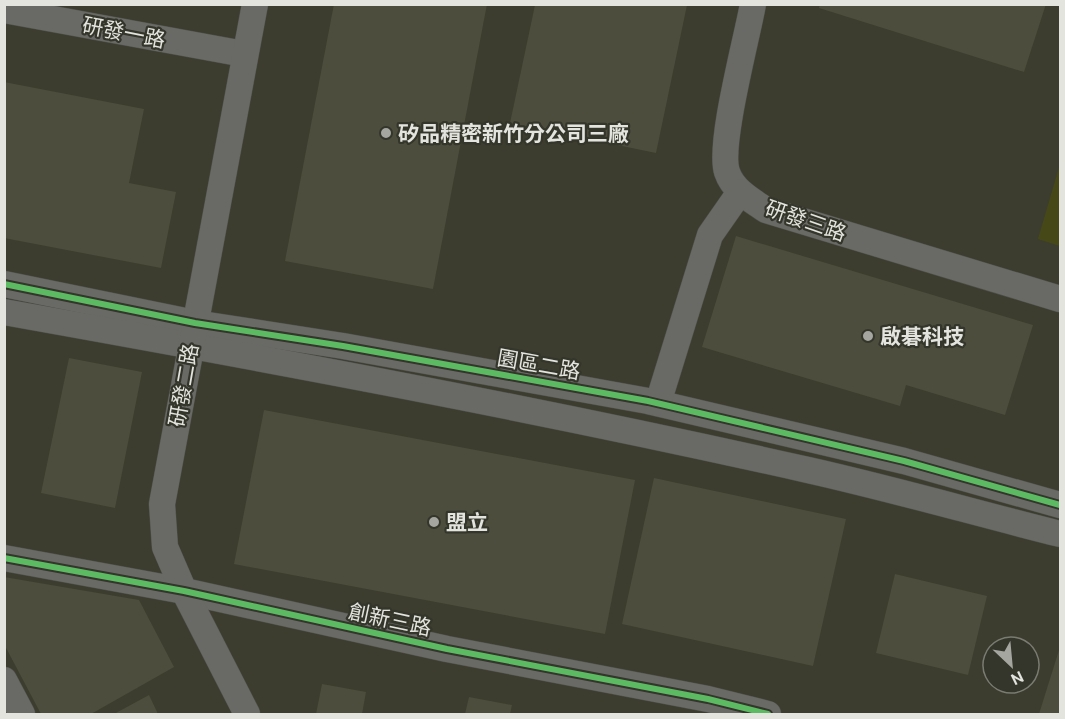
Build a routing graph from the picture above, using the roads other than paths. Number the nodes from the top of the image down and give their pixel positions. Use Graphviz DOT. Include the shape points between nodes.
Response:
graph roads {
  1 [pos="255,4"];
  2 [pos="753,4"];
  3 [pos="4,10"];
  4 [pos="244,54"];
  5 [pos="740,192"];
  6 [pos="4,284"];
  7 [pos="1060,298"];
  8 [pos="4,312"];
  9 [pos="192,334"];
  10 [pos="658,403"];
  11 [pos="1060,505"];
  12 [pos="1060,534"];
  13 [pos="4,558"];
  14 [pos="184,591"];
  15 [pos="4,680"];
  16 [pos="22,714"];
  17 [pos="247,714"];
  18 [pos="768,714"];
  1 -- 4 [label="street, 研發二路"];
  2 -- 5 [label="street, 研發三路" via="725,145 727,172"];
  3 -- 4 [label="street, 研發一路"];
  4 -- 9 [label="street, 研發二路"];
  5 -- 7 [label="street, 研發三路" via="765,210"];
  5 -- 10 [label="street" via="710,235"];
  6 -- 9 [label="street, 園區二路"];
  8 -- 9 [label="street, 園區二路"];
  9 -- 10 [label="street, 園區二路" via="343,346"];
  9 -- 12 [label="street, 園區二路" via="456,397 744,456"];
  9 -- 14 [label="street, 研發二路" via="162,504 165,547"];
  10 -- 11 [label="street, 園區二路" via="904,461"];
  13 -- 14 [label="street, 創新三路"];
  14 -- 17 [label="street, 研發二路"];
  14 -- 18 [label="street, 創新三路"];
  15 -- 16 [label="street"];
}
